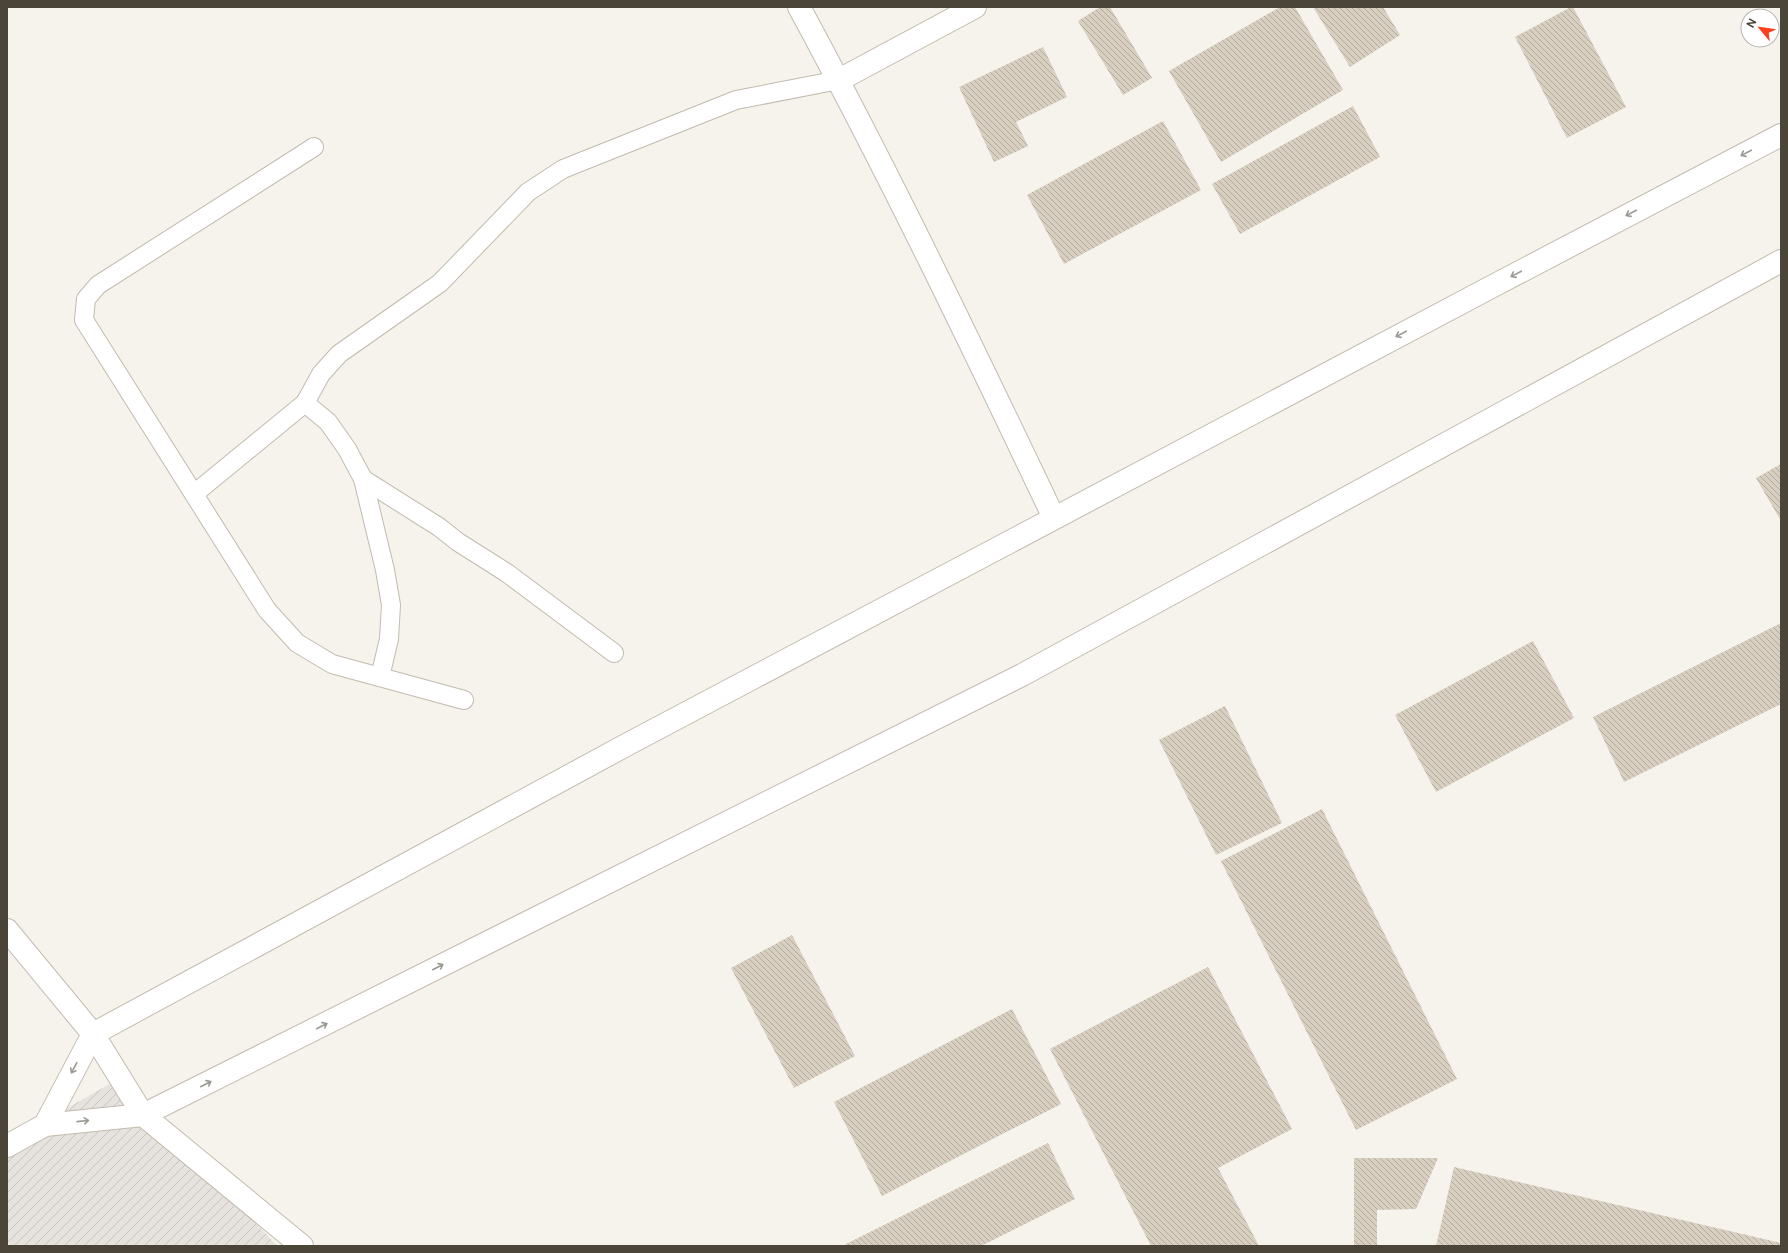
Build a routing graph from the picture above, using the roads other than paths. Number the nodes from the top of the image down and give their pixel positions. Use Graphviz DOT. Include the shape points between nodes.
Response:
graph roads {
  1 [pos="799,7"];
  2 [pos="975,7"];
  3 [pos="839,80"];
  4 [pos="1781,135"];
  5 [pos="314,147"];
  6 [pos="1781,261"];
  7 [pos="304,404"];
  8 [pos="363,479"];
  9 [pos="194,494"];
  10 [pos="1054,518"];
  11 [pos="614,653"];
  12 [pos="380,677"];
  13 [pos="464,700"];
  14 [pos="7,930"];
  15 [pos="93,1034"];
  16 [pos="143,1115"];
  17 [pos="45,1125"];
  18 [pos="7,1146"];
  19 [pos="302,1246"];
  1 -- 3 [label="street"];
  2 -- 3 [label="street"];
  3 -- 7 [label="lane" via="736,100 563,169 528,192 440,283 339,354 321,374"];
  3 -- 10 [label="street" via="948,296"];
  4 -- 10 [label="street, one-way"];
  5 -- 9 [label="lane" via="98,284 86,299 84,320"];
  16 -- 6 [label="street, one-way" via="1022,675"];
  7 -- 8 [label="lane" via="328,422 347,449"];
  7 -- 9 [label="lane"];
  8 -- 11 [label="lane" via="507,573"];
  8 -- 12 [label="lane" via="391,605 389,638"];
  9 -- 12 [label="lane" via="267,610 297,643 332,664"];
  10 -- 15 [label="street" via="628,744"];
  12 -- 13 [label="lane"];
  14 -- 15 [label="street"];
  15 -- 16 [label="street"];
  15 -- 17 [label="street, one-way"];
  17 -- 16 [label="street, one-way"];
  16 -- 19 [label="street"];
  17 -- 18 [label="street"];
}
